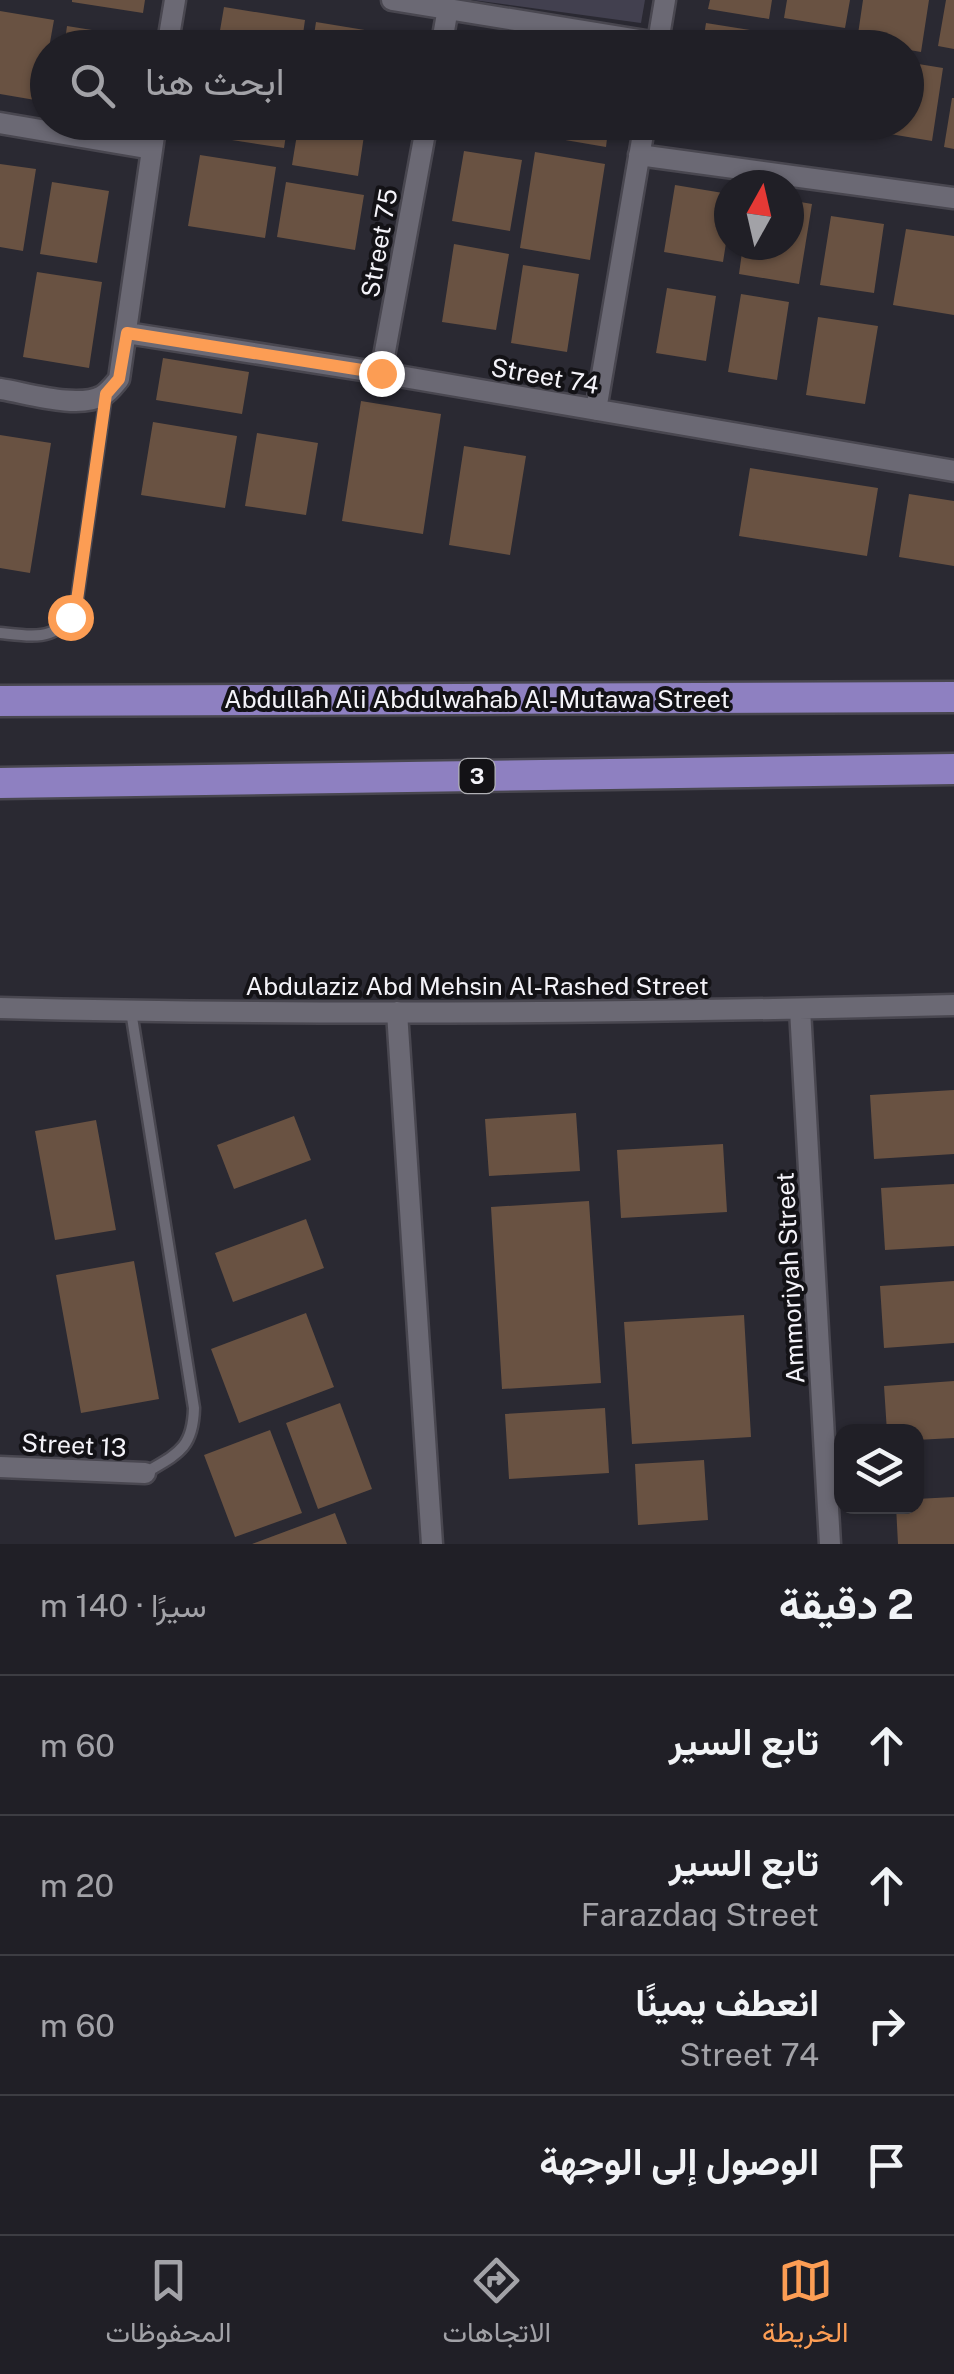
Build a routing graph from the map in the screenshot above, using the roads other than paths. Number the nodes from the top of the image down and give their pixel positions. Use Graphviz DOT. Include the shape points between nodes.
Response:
graph roads {
  1 [pos="175,0"];
  2 [pos="392,0"];
  3 [pos="666,0"];
  4 [pos="448,8"];
  5 [pos="171,30"];
  6 [pos="444,30"];
  7 [pos="573,30"];
  8 [pos="661,30"];
  9 [pos="0,123"];
  10 [pos="30,128"];
  11 [pos="99,140"];
  12 [pos="153,140"];
  13 [pos="424,140"];
  14 [pos="642,140"];
  15 [pos="152,149"];
  16 [pos="639,156"];
  17 [pos="954,198"];
  18 [pos="127,333"];
  19 [pos="381,373"];
  20 [pos="0,389"];
  21 [pos="106,394"];
  22 [pos="596,410"];
  23 [pos="954,471"];
  24 [pos="0,633"];
  25 [pos="954,698"];
  26 [pos="0,701"];
  27 [pos="954,769"];
  28 [pos="0,783"];
  29 [pos="954,1005"];
  30 [pos="0,1008"];
  31 [pos="800,1009"];
  32 [pos="131,1011"];
  33 [pos="398,1012"];
  34 [pos="0,1466"];
  35 [pos="145,1473"];
  36 [pos="432,1544"];
  37 [pos="830,1544"];
  1 -- 5 [label="street"];
  2 -- 4 [label="street"];
  3 -- 8 [label="street"];
  4 -- 6 [label="street"];
  4 -- 7 [label="street"];
  9 -- 10 [label="street"];
  11 -- 15 [label="street"];
  12 -- 15 [label="street"];
  13 -- 19 [label="street, Street 75"];
  14 -- 16 [label="street"];
  15 -- 18 [label="street"];
  16 -- 17 [label="street"];
  16 -- 22 [label="street"];
  18 -- 19 [label="street, Street 74"];
  18 -- 21 [label="street" via="119,379"];
  19 -- 22 [label="street, Street 74"];
  20 -- 21 [label="street" via="71,401"];
  21 -- 24 [label="lane" via="70,617 42,636"];
  22 -- 23 [label="street, Street 74"];
  25 -- 26 [label="main road, Abdullah Ali Abdulwahab Al-Mutawa Street"];
  27 -- 28 [label="main road, 3"];
  29 -- 31 [label="street, Abdulaziz Abd Mehsin Al-Rashed Street"];
  30 -- 32 [label="street, Abdulaziz Abd Mehsin Al-Rashed Street"];
  31 -- 33 [label="street, Abdulaziz Abd Mehsin Al-Rashed Street"];
  31 -- 37 [label="street, Ammoriyah Street"];
  32 -- 33 [label="street, Abdulaziz Abd Mehsin Al-Rashed Street"];
  32 -- 35 [label="lane" via="194,1408 182,1451"];
  33 -- 36 [label="street"];
  34 -- 35 [label="street, Street 13"];
}
